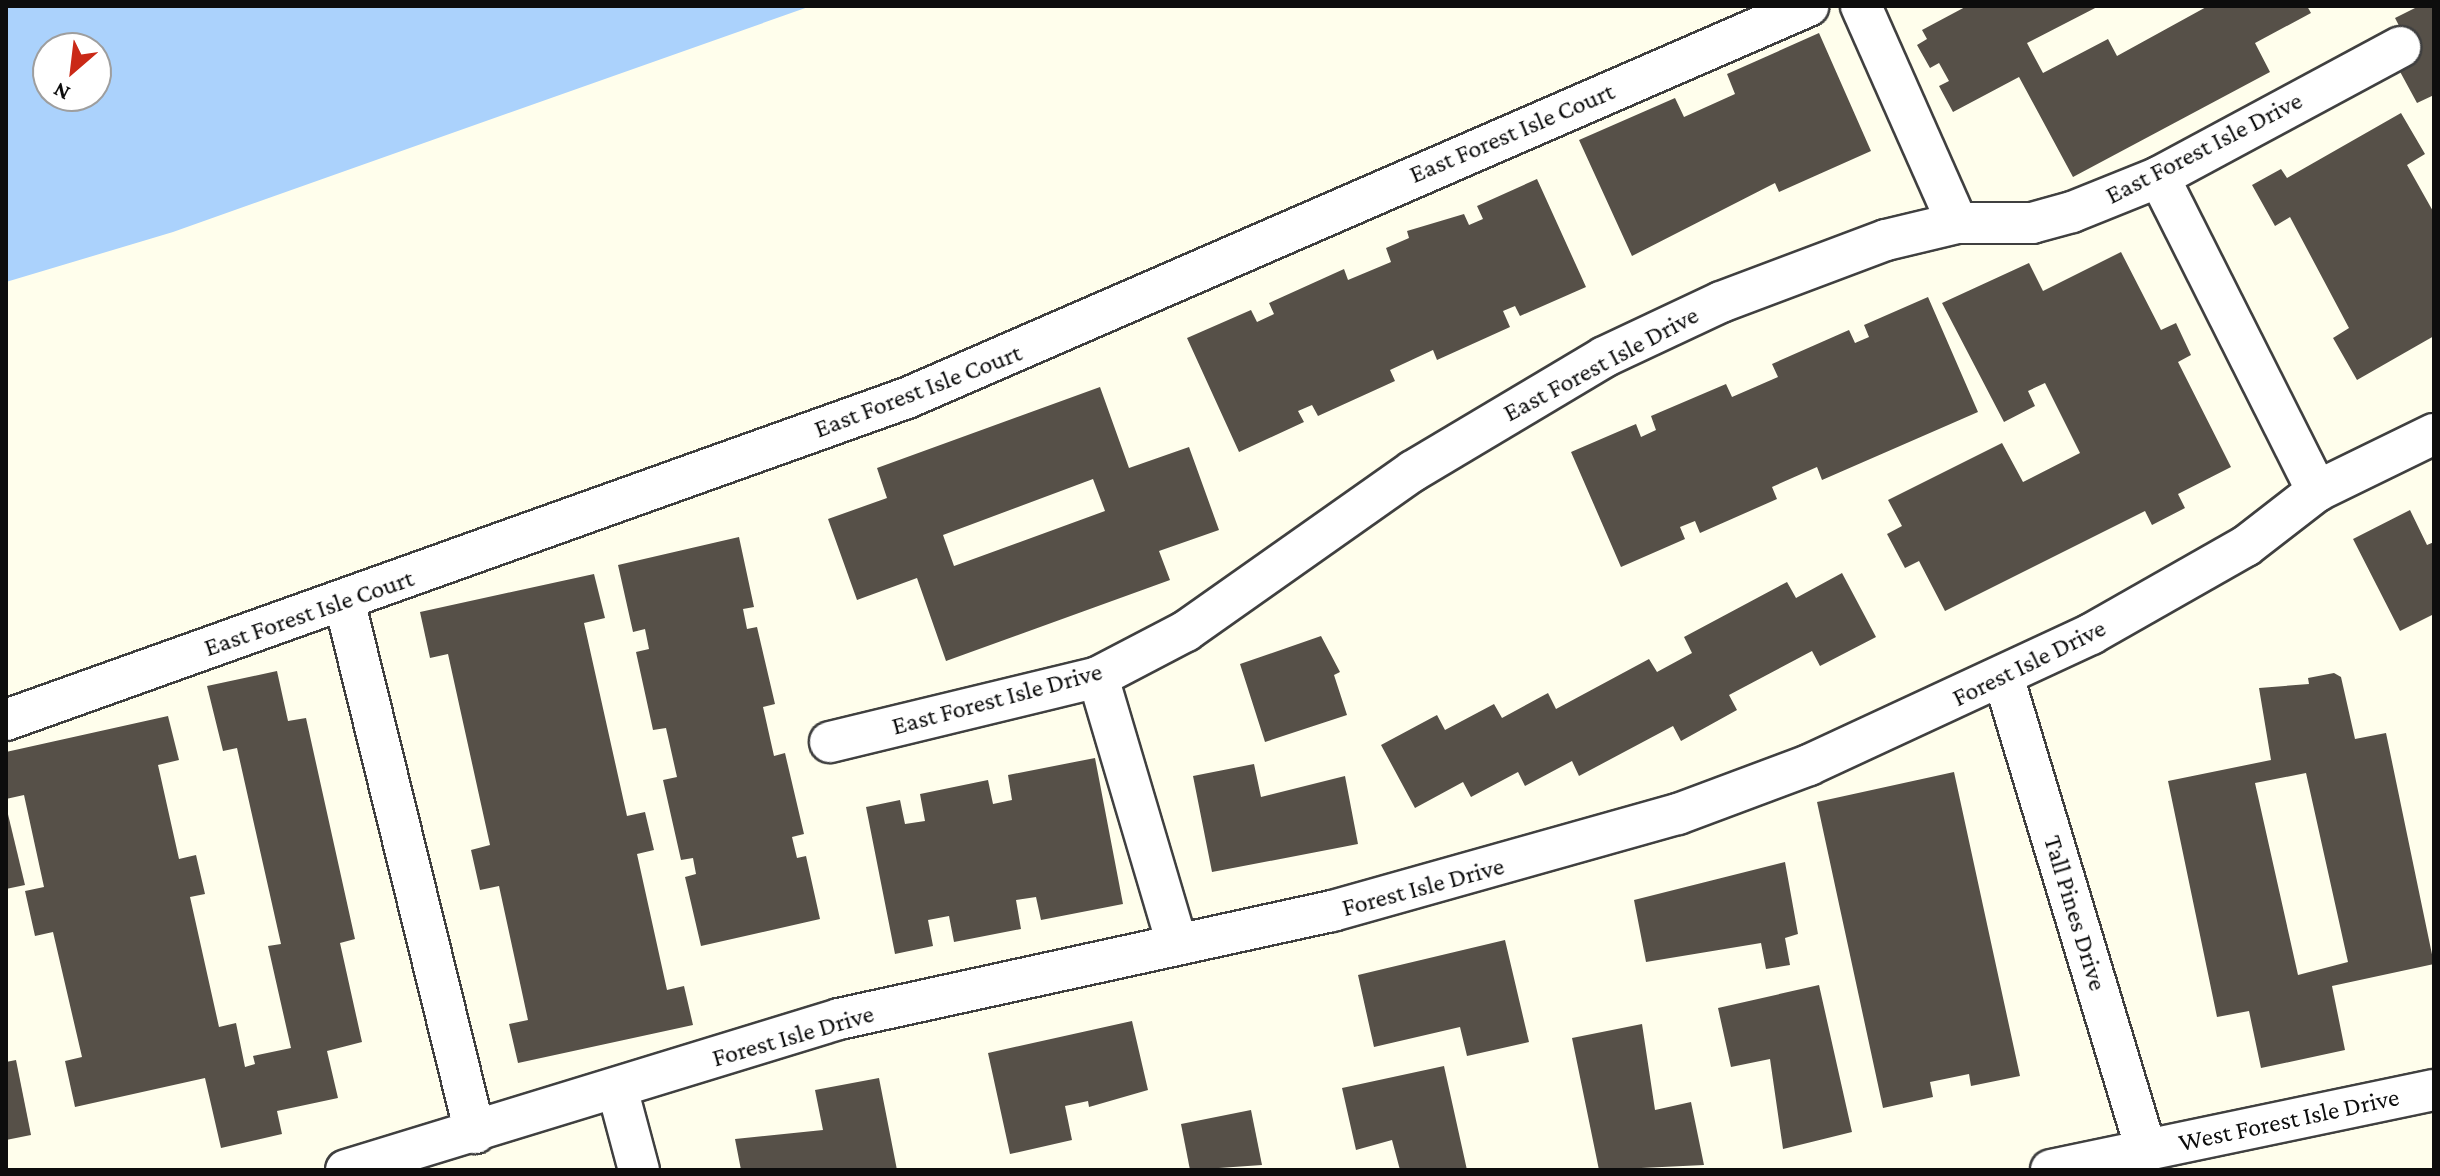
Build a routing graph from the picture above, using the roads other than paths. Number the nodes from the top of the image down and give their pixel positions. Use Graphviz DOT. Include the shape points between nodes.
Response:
graph roads {
  1 [pos="1808,6"];
  2 [pos="1861,6"];
  3 [pos="2400,47"];
  4 [pos="2159,177"];
  5 [pos="1957,223"];
  6 [pos="2434,434"];
  7 [pos="2317,491"];
  8 [pos="344,600"];
  9 [pos="2003,676"];
  10 [pos="1098,677"];
  11 [pos="6,720"];
  12 [pos="830,742"];
  13 [pos="1177,943"];
  14 [pos="617,1088"];
  15 [pos="2434,1090"];
  16 [pos="475,1133"];
  17 [pos="2146,1149"];
  18 [pos="346,1170"];
  19 [pos="639,1170"];
  20 [pos="2051,1170"];
  1 -- 8 [label="street, East Forest Isle Court" via="907,398"];
  2 -- 5 [label="street"];
  3 -- 4 [label="street, East Forest Isle Drive"];
  4 -- 5 [label="street, East Forest Isle Drive" via="2032,223"];
  4 -- 7 [label="street"];
  5 -- 10 [label="street, East Forest Isle Drive" via="1815,264 1604,357 1413,471 1186,631"];
  6 -- 7 [label="street, Forest Isle Drive"];
  7 -- 9 [label="street, Forest Isle Drive" via="2173,590"];
  8 -- 11 [label="street, East Forest Isle Court"];
  8 -- 16 [label="street"];
  9 -- 13 [label="street, Forest Isle Drive" via="1678,814 1472,875"];
  9 -- 17 [label="street, Tall Pines Drive"];
  10 -- 12 [label="street, East Forest Isle Drive"];
  10 -- 13 [label="street"];
  13 -- 14 [label="street, Forest Isle Drive" via="839,1019"];
  14 -- 16 [label="street, Forest Isle Drive"];
  14 -- 19 [label="street"];
  15 -- 17 [label="street, West Forest Isle Drive"];
  16 -- 18 [label="street, Forest Isle Drive"];
  17 -- 20 [label="street, West Forest Isle Drive"];
}
